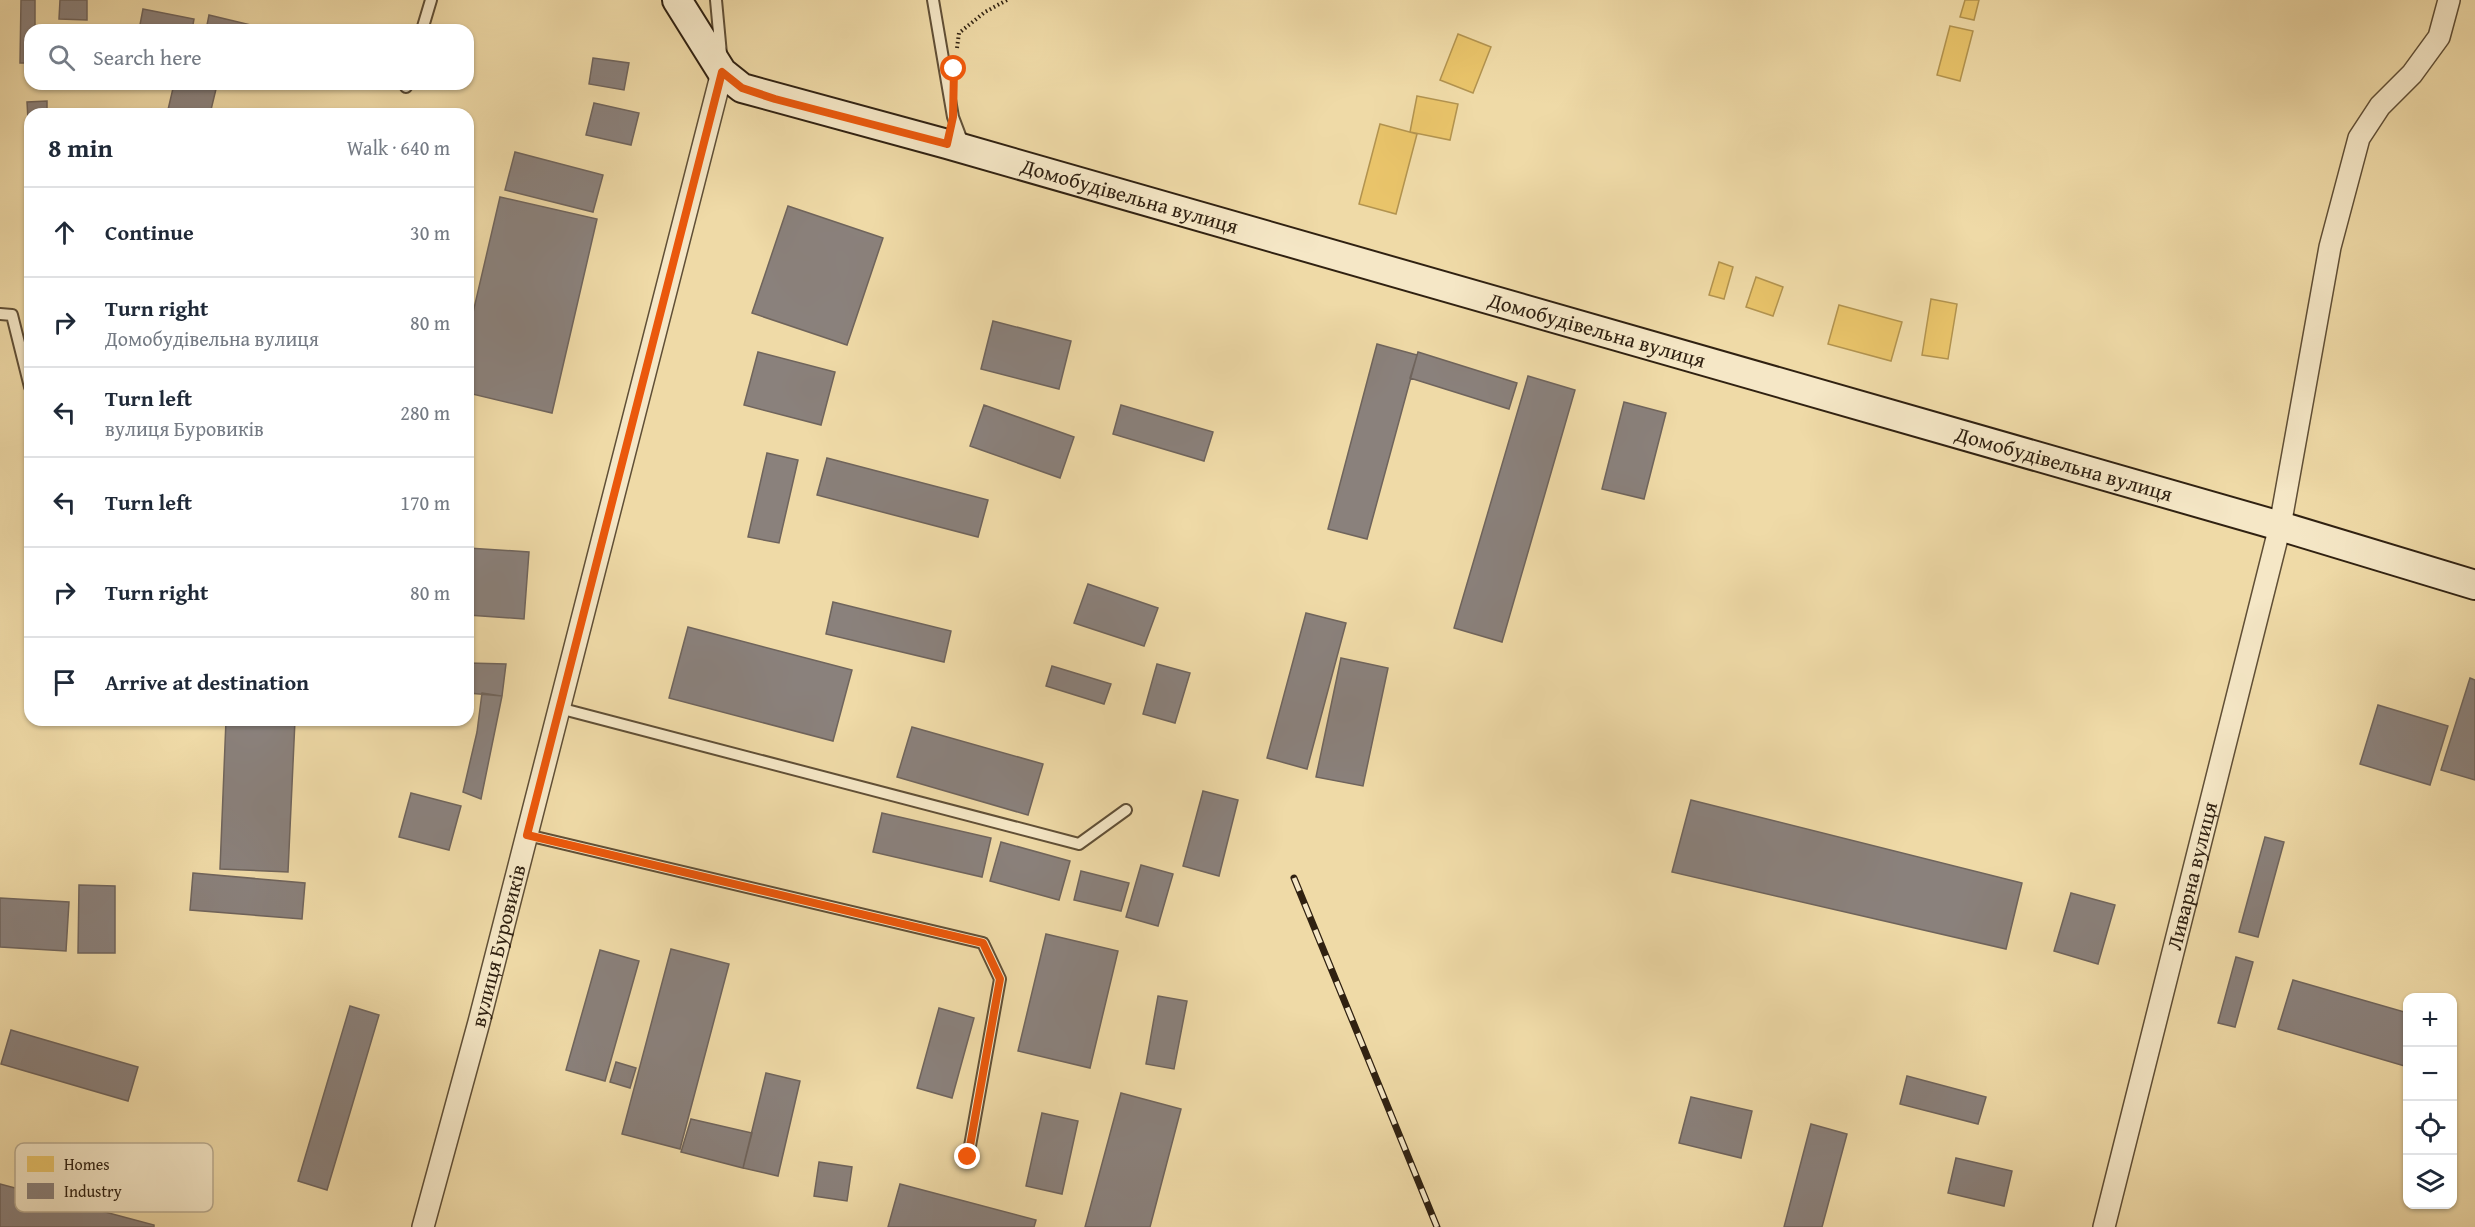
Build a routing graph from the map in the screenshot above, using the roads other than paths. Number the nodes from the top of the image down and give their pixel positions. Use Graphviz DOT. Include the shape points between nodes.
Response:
graph roads {
  1 [pos="431,0"];
  2 [pos="677,0"];
  3 [pos="716,0"];
  4 [pos="933,0"];
  5 [pos="2449,0"];
  6 [pos="424,24"];
  7 [pos="722,72"];
  8 [pos="965,149"];
  9 [pos="0,314"];
  10 [pos="24,363"];
  11 [pos="2280,526"];
  12 [pos="2475,585"];
  13 [pos="560,708"];
  14 [pos="1126,810"];
  15 [pos="527,835"];
  16 [pos="968,1157"];
  17 [pos="423,1227"];
  18 [pos="2104,1227"];
  1 -- 6 [label="lane"];
  2 -- 7 [label="street"];
  3 -- 7 [label="lane"];
  4 -- 8 [label="lane" via="953,117"];
  5 -- 11 [label="street, Ливарна вулиця" via="2439,37 2412,74 2380,106 2359,138 2330,247"];
  7 -- 8 [label="street, Домобудівельна вулиця" via="742,88 775,99"];
  7 -- 13 [label="street, вулиця Буровиків"];
  8 -- 11 [label="street, Домобудівельна вулиця"];
  9 -- 10 [label="lane" via="12,315"];
  11 -- 12 [label="street, Домобудівельна вулиця"];
  11 -- 18 [label="street, Ливарна вулиця"];
  13 -- 14 [label="lane" via="1079,844"];
  13 -- 15 [label="street, вулиця Буровиків"];
  15 -- 16 [label="lane" via="983,943 1000,979"];
  15 -- 17 [label="street, вулиця Буровиків"];
}
